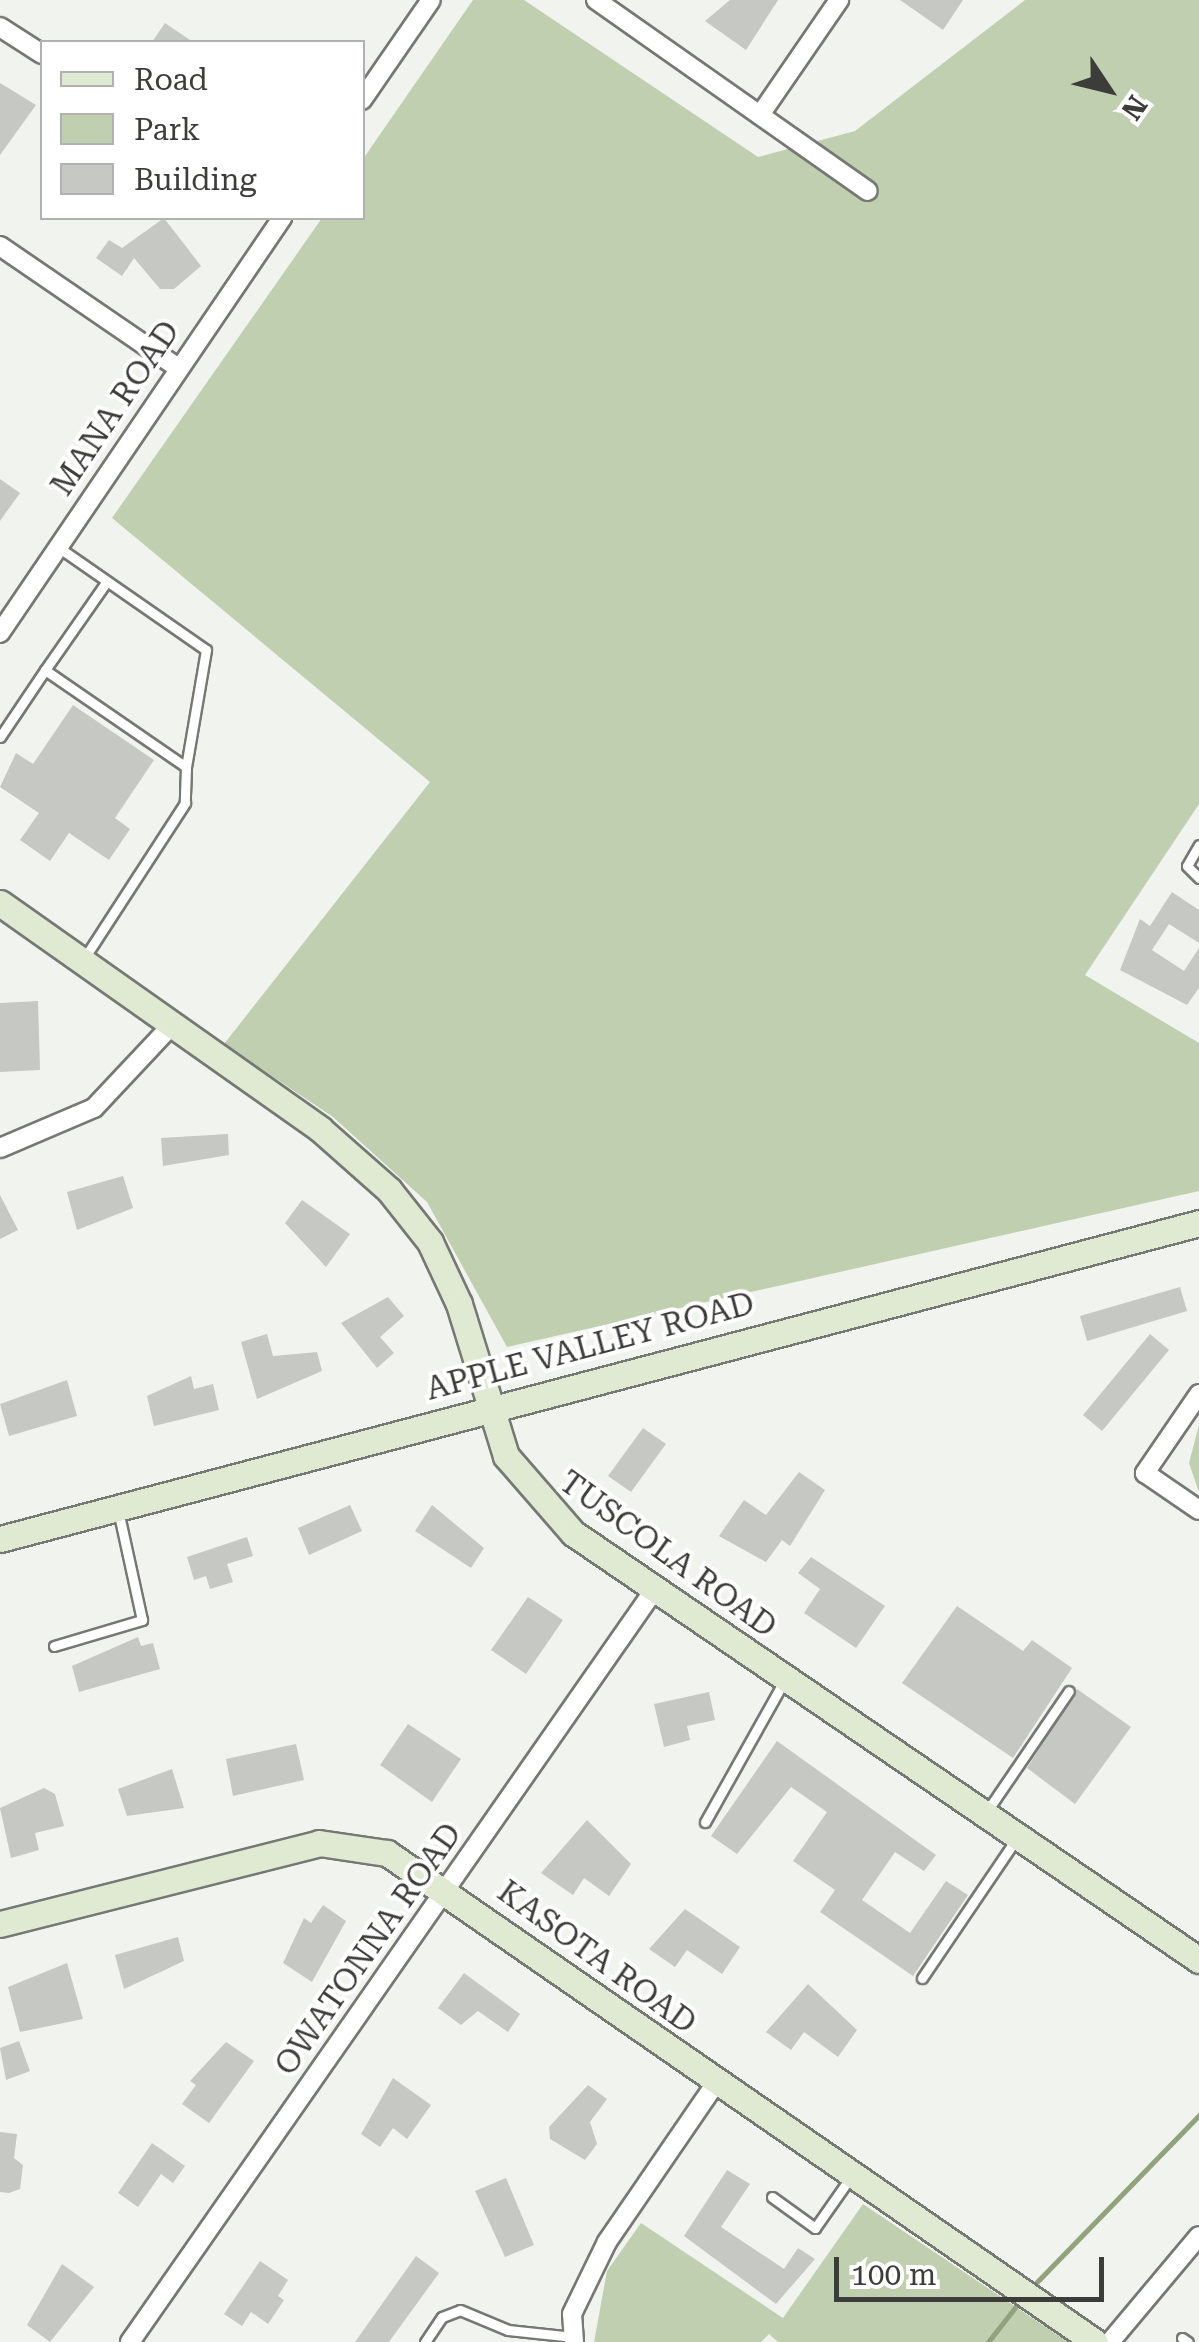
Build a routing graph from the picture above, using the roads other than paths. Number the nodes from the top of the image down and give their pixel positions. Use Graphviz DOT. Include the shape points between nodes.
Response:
graph roads {
  1 [pos="431,0"];
  2 [pos="596,0"];
  3 [pos="839,0"];
  4 [pos="0,27"];
  5 [pos="40,53"];
  6 [pos="365,96"];
  7 [pos="760,116"];
  8 [pos="868,191"];
  9 [pos="280,220"];
  10 [pos="0,246"];
  11 [pos="178,368"];
  12 [pos="58,547"];
  13 [pos="106,581"];
  14 [pos="0,633"];
  15 [pos="45,670"];
  16 [pos="0,737"];
  17 [pos="186,767"];
  18 [pos="1199,845"];
  19 [pos="1199,878"];
  20 [pos="0,903"];
  21 [pos="83,960"];
  22 [pos="173,1024"];
  23 [pos="0,1148"];
  24 [pos="1199,1222"];
  25 [pos="1199,1394"];
  26 [pos="491,1408"];
  27 [pos="117,1508"];
  28 [pos="1199,1510"];
  29 [pos="0,1539"];
  30 [pos="654,1589"];
  31 [pos="54,1646"];
  32 [pos="785,1678"];
  33 [pos="1070,1691"];
  34 [pos="985,1814"];
  35 [pos="705,1822"];
  36 [pos="1018,1836"];
  37 [pos="448,1888"];
  38 [pos="0,1924"];
  39 [pos="1199,1960"];
  40 [pos="922,1978"];
  41 [pos="715,2084"];
  42 [pos="851,2176"];
  43 [pos="772,2197"];
  44 [pos="1199,2236"];
  45 [pos="574,2339"];
  46 [pos="130,2342"];
  47 [pos="425,2342"];
  48 [pos="1095,2342"];
  49 [pos="1110,2342"];
  1 -- 6 [label="street"];
  2 -- 7 [label="street"];
  3 -- 7 [label="street"];
  4 -- 5 [label="street"];
  7 -- 8 [label="street"];
  9 -- 11 [label="street, MANA ROAD"];
  10 -- 11 [label="street"];
  11 -- 12 [label="street, MANA ROAD"];
  12 -- 13 [label="lane"];
  12 -- 14 [label="street, MANA ROAD"];
  13 -- 15 [label="lane"];
  13 -- 17 [label="lane" via="206,650"];
  15 -- 16 [label="lane"];
  15 -- 17 [label="lane"];
  17 -- 21 [label="lane" via="185,803"];
  18 -- 19 [label="lane" via="1187,866"];
  20 -- 21 [label="street, TUSCOLA ROAD"];
  21 -- 22 [label="street, TUSCOLA ROAD"];
  22 -- 23 [label="street" via="94,1108"];
  22 -- 26 [label="street, TUSCOLA ROAD" via="389,1190 430,1242"];
  24 -- 26 [label="street, APPLE VALLEY ROAD"];
  25 -- 28 [label="street" via="1144,1473"];
  26 -- 27 [label="street, APPLE VALLEY ROAD"];
  26 -- 30 [label="street, TUSCOLA ROAD" via="532,1496"];
  27 -- 29 [label="street, APPLE VALLEY ROAD"];
  27 -- 31 [label="lane" via="142,1620"];
  30 -- 32 [label="street, TUSCOLA ROAD"];
  30 -- 37 [label="street, OWATONNA ROAD"];
  32 -- 34 [label="street, TUSCOLA ROAD"];
  32 -- 35 [label="lane"];
  33 -- 34 [label="lane"];
  34 -- 36 [label="street, TUSCOLA ROAD"];
  36 -- 39 [label="street, TUSCOLA ROAD"];
  36 -- 40 [label="lane"];
  37 -- 38 [label="street, KASOTA ROAD" via="387,1853 319,1843"];
  37 -- 41 [label="street, KASOTA ROAD"];
  37 -- 46 [label="street, OWATONNA ROAD"];
  41 -- 42 [label="street, KASOTA ROAD"];
  41 -- 45 [label="street" via="607,2242 572,2314"];
  42 -- 43 [label="lane" via="815,2228"];
  42 -- 48 [label="street, KASOTA ROAD"];
  44 -- 49 [label="street"];
  45 -- 47 [label="lane" via="508,2330 460,2310 442,2317"];
}
